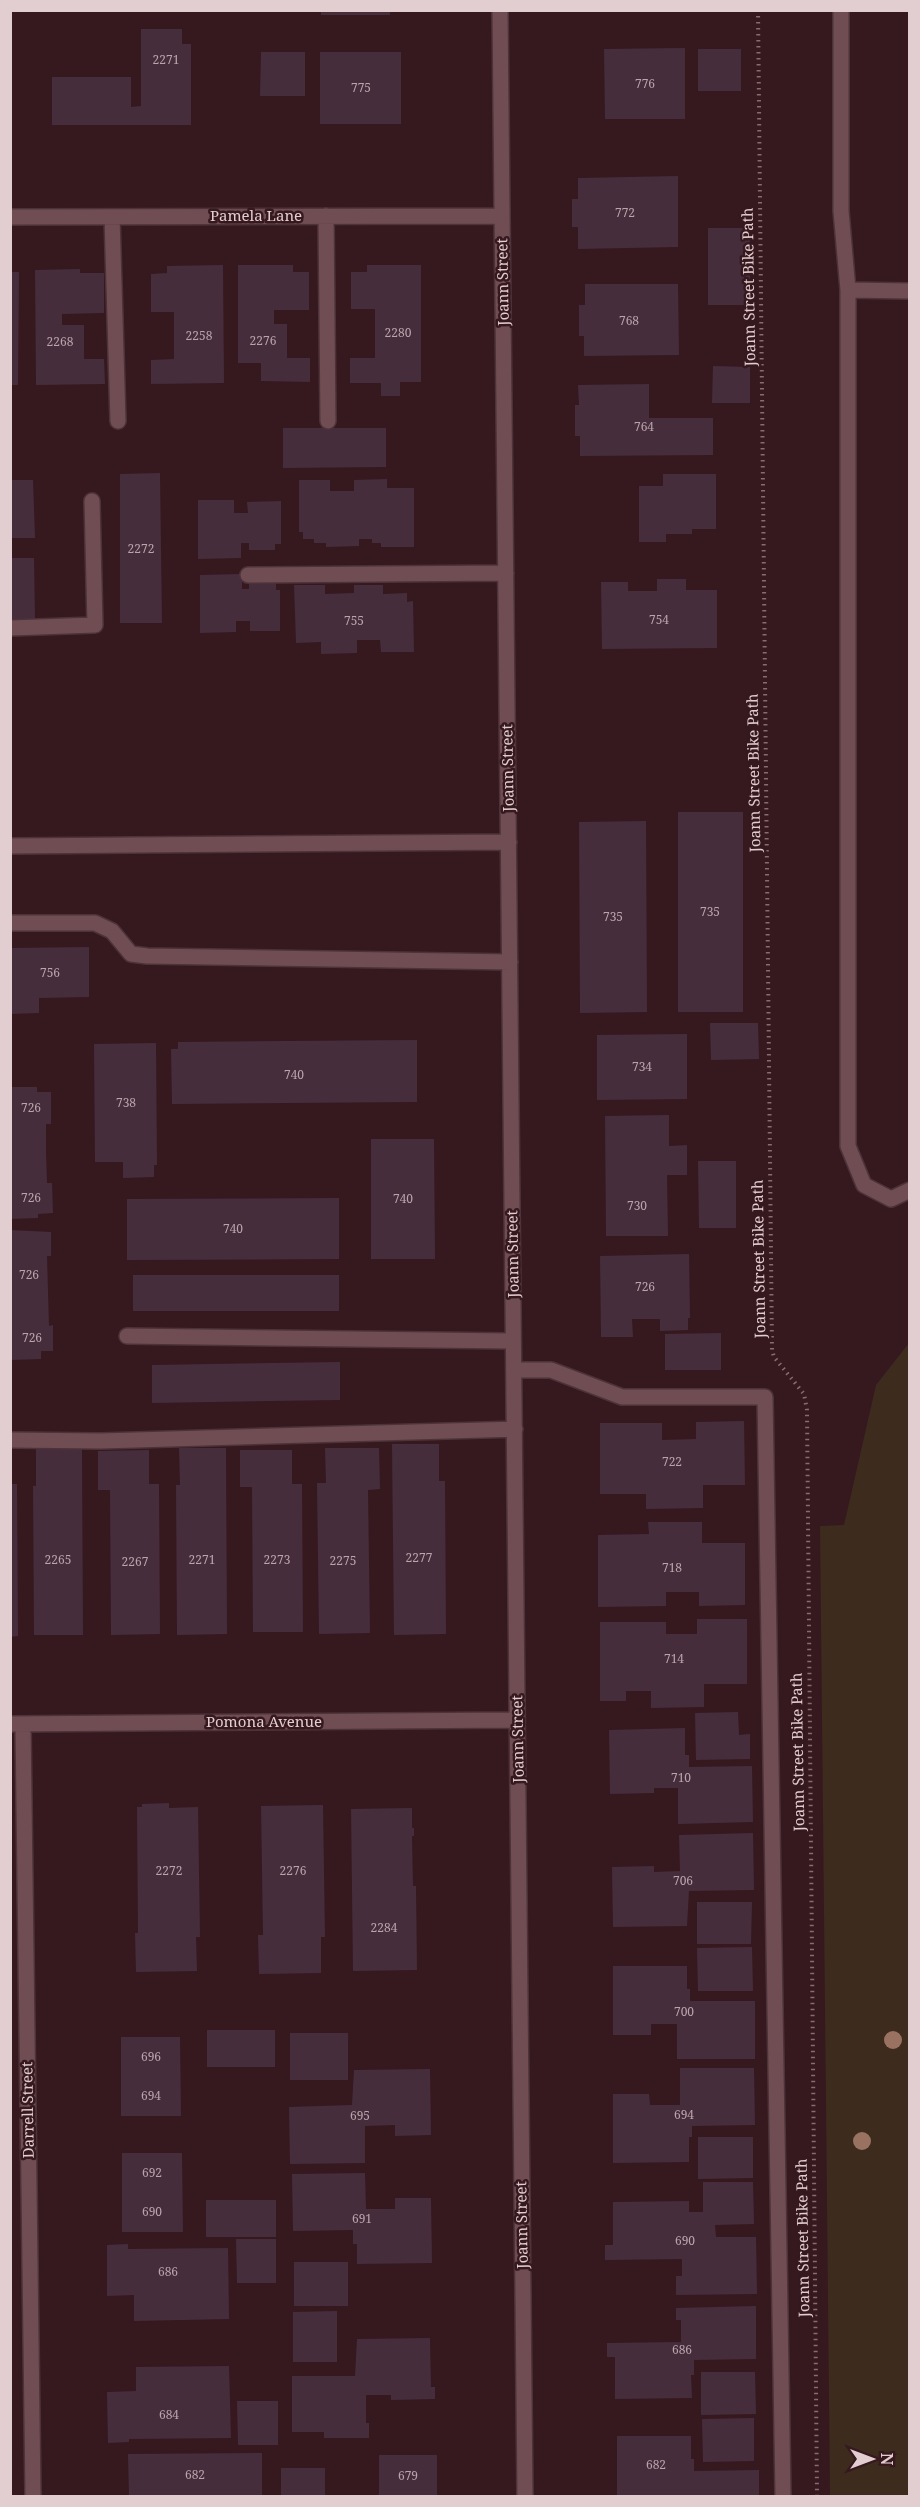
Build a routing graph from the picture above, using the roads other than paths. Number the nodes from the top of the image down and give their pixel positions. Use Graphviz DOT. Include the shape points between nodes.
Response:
graph roads {
  1 [pos="500,10"];
  2 [pos="841,10"];
  3 [pos="326,216"];
  4 [pos="502,216"];
  5 [pos="10,217"];
  6 [pos="112,217"];
  7 [pos="848,290"];
  8 [pos="909,291"];
  9 [pos="118,421"];
  10 [pos="328,421"];
  11 [pos="92,501"];
  12 [pos="506,573"];
  13 [pos="248,575"];
  14 [pos="10,628"];
  15 [pos="508,842"];
  16 [pos="10,846"];
  17 [pos="10,923"];
  18 [pos="510,962"];
  19 [pos="909,1190"];
  20 [pos="127,1336"];
  21 [pos="513,1341"];
  22 [pos="514,1370"];
  23 [pos="515,1429"];
  24 [pos="10,1440"];
  25 [pos="517,1720"];
  26 [pos="17,1724"];
  27 [pos="33,2496"];
  28 [pos="525,2496"];
  29 [pos="783,2496"];
  1 -- 4 [label="street, Joann Street"];
  2 -- 7 [label="street" via="841,211"];
  3 -- 4 [label="street, Pamela Lane"];
  3 -- 6 [label="street, Pamela Lane"];
  3 -- 10 [label="street"];
  4 -- 12 [label="street, Joann Street"];
  5 -- 6 [label="street, Pamela Lane"];
  6 -- 9 [label="street"];
  7 -- 8 [label="street"];
  7 -- 19 [label="street" via="848,1146 864,1185 891,1199"];
  11 -- 14 [label="street" via="96,625"];
  12 -- 13 [label="street"];
  12 -- 15 [label="street, Joann Street"];
  15 -- 16 [label="street"];
  15 -- 18 [label="street, Joann Street"];
  17 -- 18 [label="street" via="95,923 112,931 131,954 147,956"];
  18 -- 21 [label="street, Joann Street"];
  20 -- 21 [label="street"];
  21 -- 22 [label="street, Joann Street"];
  22 -- 23 [label="street, Joann Street"];
  22 -- 29 [label="street" via="551,1370 622,1397 765,1397"];
  23 -- 24 [label="street"];
  23 -- 25 [label="street, Joann Street"];
  25 -- 26 [label="street, Pomona Avenue"];
  25 -- 28 [label="street, Joann Street"];
  26 -- 27 [label="street, Darrell Street"];
}
